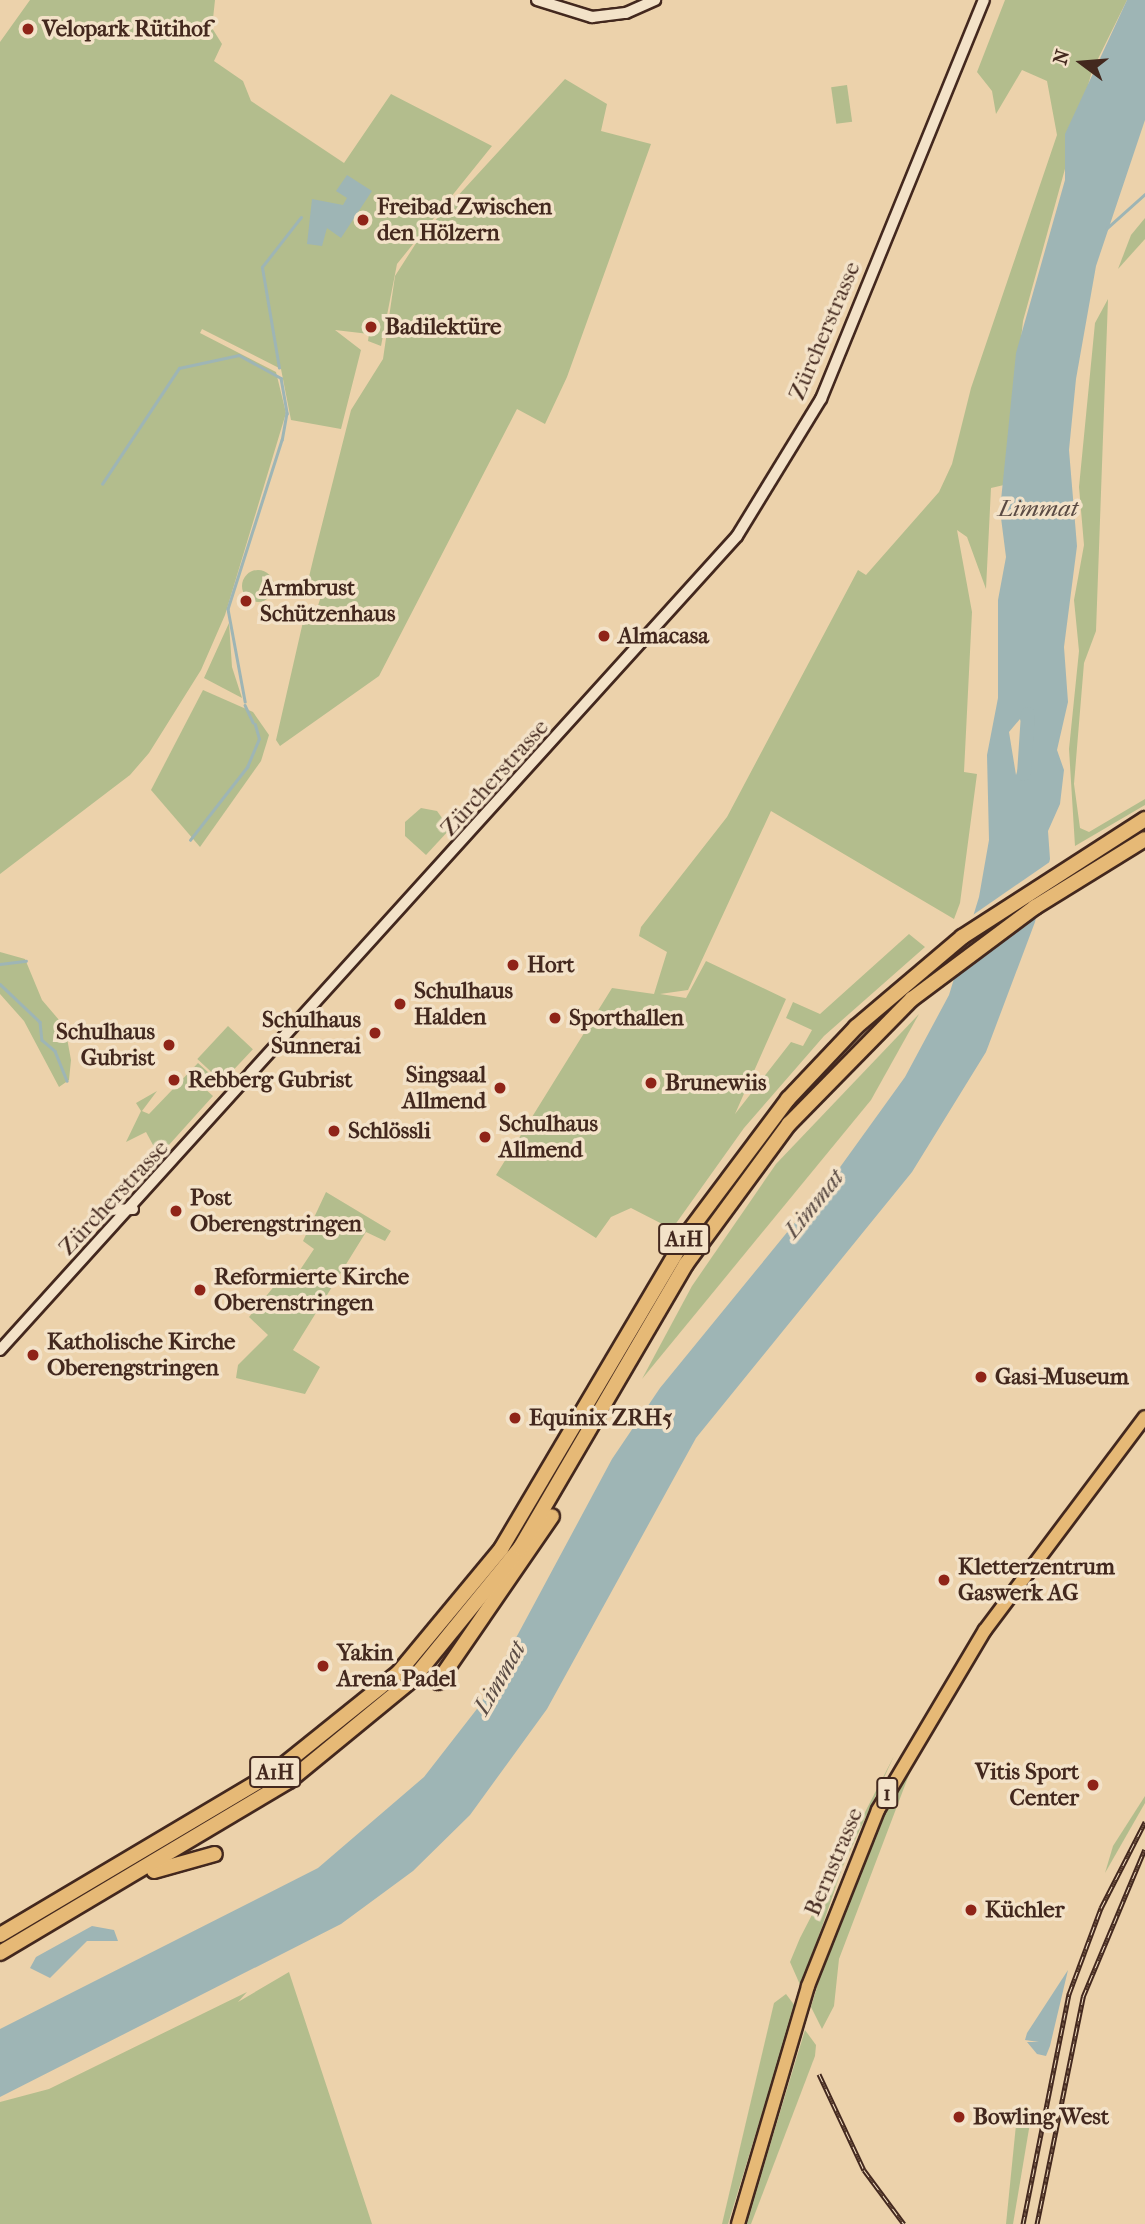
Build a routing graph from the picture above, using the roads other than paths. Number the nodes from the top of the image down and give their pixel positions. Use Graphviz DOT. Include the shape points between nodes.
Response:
graph roads {
  1 [pos="537,0"];
  2 [pos="655,0"];
  3 [pos="984,0"];
  4 [pos="1145,819"];
  5 [pos="1145,839"];
  6 [pos="133,1209"];
  7 [pos="108,1210"];
  8 [pos="0,1350"];
  9 [pos="635,1352"];
  10 [pos="1145,1417"];
  11 [pos="438,1682"];
  12 [pos="215,1854"];
  13 [pos="88,1899"];
  14 [pos="0,1935"];
  15 [pos="0,1953"];
  16 [pos="738,2224"];
  1 -- 2 [label="main road" via="600,17"];
  3 -- 6 [label="main road, Zürcherstrasse" via="821,400 737,536"];
  4 -- 14 [label="highway, A1H" via="1083,855 921,970 828,1055 721,1184 523,1516 475,1585 399,1672 276,1771"];
  5 -- 9 [label="highway, A1H" via="1066,887 912,999 835,1074 747,1173"];
  6 -- 7 [label="main road"];
  6 -- 8 [label="main road, Zürcherstrasse"];
  9 -- 11 [label="highway" via="545,1529"];
  9 -- 13 [label="highway, A1H" via="520,1548 413,1679 289,1781"];
  10 -- 16 [label="main road, Bernstrasse / 1" via="933,1709 878,1810 825,1940"];
  12 -- 13 [label="highway" via="176,1862"];
  13 -- 15 [label="highway, A1H"];
}
